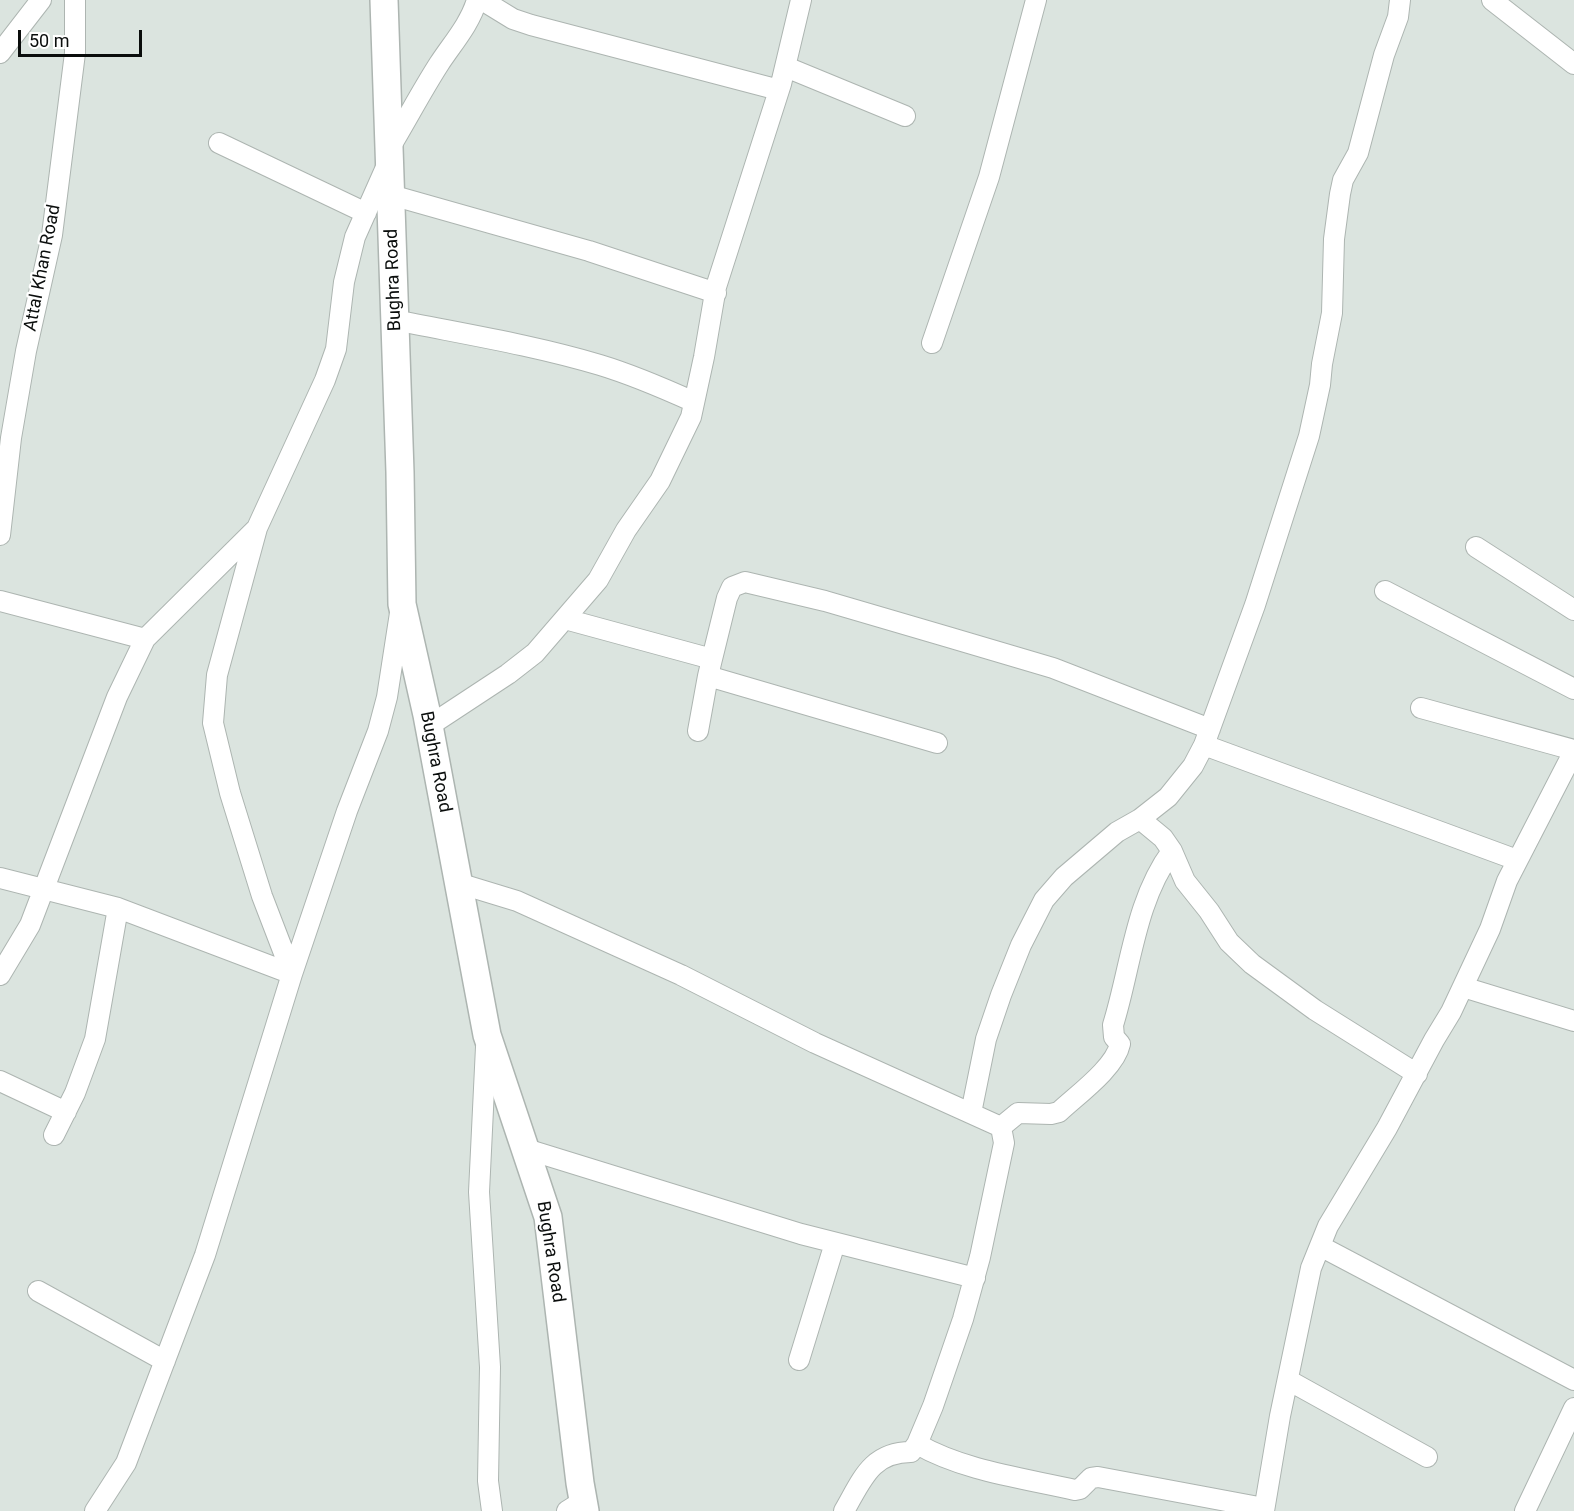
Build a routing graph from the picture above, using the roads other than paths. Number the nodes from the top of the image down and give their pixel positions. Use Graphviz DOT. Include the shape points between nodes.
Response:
graph roads {
  1 [pos="41,0"];
  2 [pos="75,0"];
  3 [pos="384,0"];
  4 [pos="477,0"];
  5 [pos="482,0"];
  6 [pos="801,0"];
  7 [pos="1036,0"];
  8 [pos="1400,0"];
  9 [pos="1492,0"];
  10 [pos="0,53"];
  11 [pos="1574,64"];
  12 [pos="786,67"];
  13 [pos="779,90"];
  14 [pos="905,116"];
  15 [pos="219,144"];
  16 [pos="389,155"];
  17 [pos="391,195"];
  18 [pos="366,213"];
  19 [pos="716,293"];
  20 [pos="395,320"];
  21 [pos="932,343"];
  22 [pos="694,402"];
  23 [pos="257,528"];
  24 [pos="0,535"];
  25 [pos="1476,547"];
  26 [pos="1385,591"];
  27 [pos="0,601"];
  28 [pos="402,604"];
  29 [pos="1574,610"];
  30 [pos="565,618"];
  31 [pos="146,639"];
  32 [pos="710,667"];
  33 [pos="1574,689"];
  34 [pos="1421,708"];
  35 [pos="429,726"];
  36 [pos="698,731"];
  37 [pos="1207,737"];
  38 [pos="937,743"];
  39 [pos="1574,751"];
  40 [pos="1140,819"];
  41 [pos="1172,851"];
  42 [pos="1517,860"];
  43 [pos="0,878"];
  44 [pos="458,883"];
  45 [pos="42,890"];
  46 [pos="118,908"];
  47 [pos="292,974"];
  48 [pos="0,975"];
  49 [pos="1463,987"];
  50 [pos="1574,1021"];
  51 [pos="487,1035"];
  52 [pos="1417,1074"];
  53 [pos="0,1082"];
  54 [pos="66,1112"];
  55 [pos="971,1113"];
  56 [pos="1001,1127"];
  57 [pos="54,1135"];
  58 [pos="526,1149"];
  59 [pos="835,1243"];
  60 [pos="1320,1246"];
  61 [pos="975,1278"];
  62 [pos="38,1291"];
  63 [pos="799,1360"];
  64 [pos="165,1361"];
  65 [pos="1288,1380"];
  66 [pos="1574,1380"];
  67 [pos="1574,1408"];
  68 [pos="917,1444"];
  69 [pos="1427,1456"];
  70 [pos="578,1508"];
  71 [pos="1264,1510"];
  72 [pos="96,1511"];
  73 [pos="492,1511"];
  74 [pos="844,1511"];
  75 [pos="1524,1511"];
  1 -- 10 [label="street"];
  2 -- 24 [label="street, Attal Khan Road" via="75,53 52,236 26,351"];
  3 -- 16 [label="street, Bughra Road"];
  4 -- 16 [label="street"];
  5 -- 13 [label="street" via="531,25"];
  6 -- 12 [label="street"];
  7 -- 21 [label="street" via="989,177"];
  8 -- 37 [label="street" via="1358,153 1340,194 1332,313 1309,436 1255,605"];
  9 -- 11 [label="street"];
  12 -- 13 [label="street"];
  12 -- 14 [label="street"];
  13 -- 19 [label="street"];
  15 -- 18 [label="street"];
  16 -- 17 [label="street, Bughra Road"];
  16 -- 18 [label="street"];
  17 -- 19 [label="street" via="589,251"];
  17 -- 20 [label="street, Bughra Road"];
  18 -- 23 [label="street" via="355,237 344,282 336,349"];
  19 -- 22 [label="street"];
  20 -- 22 [label="street" via="600,365"];
  20 -- 28 [label="street, Bughra Road"];
  22 -- 30 [label="street" via="691,417 660,481 598,580"];
  23 -- 31 [label="street"];
  23 -- 47 [label="street" via="217,675 213,723 258,885"];
  25 -- 29 [label="street"];
  26 -- 33 [label="street"];
  27 -- 31 [label="street"];
  28 -- 35 [label="street, Bughra Road"];
  28 -- 47 [label="street" via="378,731"];
  30 -- 32 [label="street"];
  30 -- 35 [label="street" via="525,662"];
  31 -- 45 [label="street" via="117,697"];
  32 -- 36 [label="street"];
  32 -- 37 [label="street" via="727,598 732,587 745,582 825,601 1053,668"];
  32 -- 38 [label="street"];
  34 -- 39 [label="street"];
  35 -- 44 [label="street, Bughra Road"];
  37 -- 40 [label="street" via="1180,783"];
  37 -- 42 [label="street"];
  39 -- 42 [label="street"];
  40 -- 41 [label="street"];
  40 -- 55 [label="street" via="1108,839 1044,900 1000,994"];
  41 -- 52 [label="street" via="1185,880 1228,942 1252,964 1315,1010"];
  41 -- 56 [label="street" via="1159,868 1143,908 1113,1026 1120,1044 1117,1054 1059,1112 1018,1113"];
  42 -- 49 [label="street"];
  43 -- 45 [label="street"];
  44 -- 51 [label="street, Bughra Road"];
  44 -- 55 [label="street" via="517,901"];
  45 -- 46 [label="street"];
  45 -- 48 [label="street" via="30,925"];
  46 -- 47 [label="street"];
  46 -- 54 [label="street" via="95,1040"];
  47 -- 64 [label="street" via="205,1255"];
  49 -- 50 [label="street"];
  49 -- 52 [label="street"];
  51 -- 58 [label="street, Bughra Road"];
  51 -- 73 [label="street" via="479,1192 490,1367 488,1481"];
  52 -- 60 [label="street"];
  53 -- 54 [label="street"];
  54 -- 57 [label="street"];
  55 -- 56 [label="street"];
  56 -- 61 [label="street" via="1004,1143"];
  58 -- 59 [label="street"];
  58 -- 70 [label="street, Bughra Road" via="548,1217"];
  59 -- 61 [label="street"];
  59 -- 63 [label="street"];
  60 -- 65 [label="street" via="1311,1268"];
  60 -- 66 [label="street"];
  61 -- 68 [label="street"];
  62 -- 64 [label="street"];
  64 -- 72 [label="street" via="126,1463"];
  65 -- 69 [label="street"];
  65 -- 71 [label="street"];
  67 -- 75 [label="street"];
  68 -- 71 [label="street" via="987,1470 1075,1490 1098,1477"];
  68 -- 74 [label="street" via="911,1452 895,1452 877,1461"];
}
